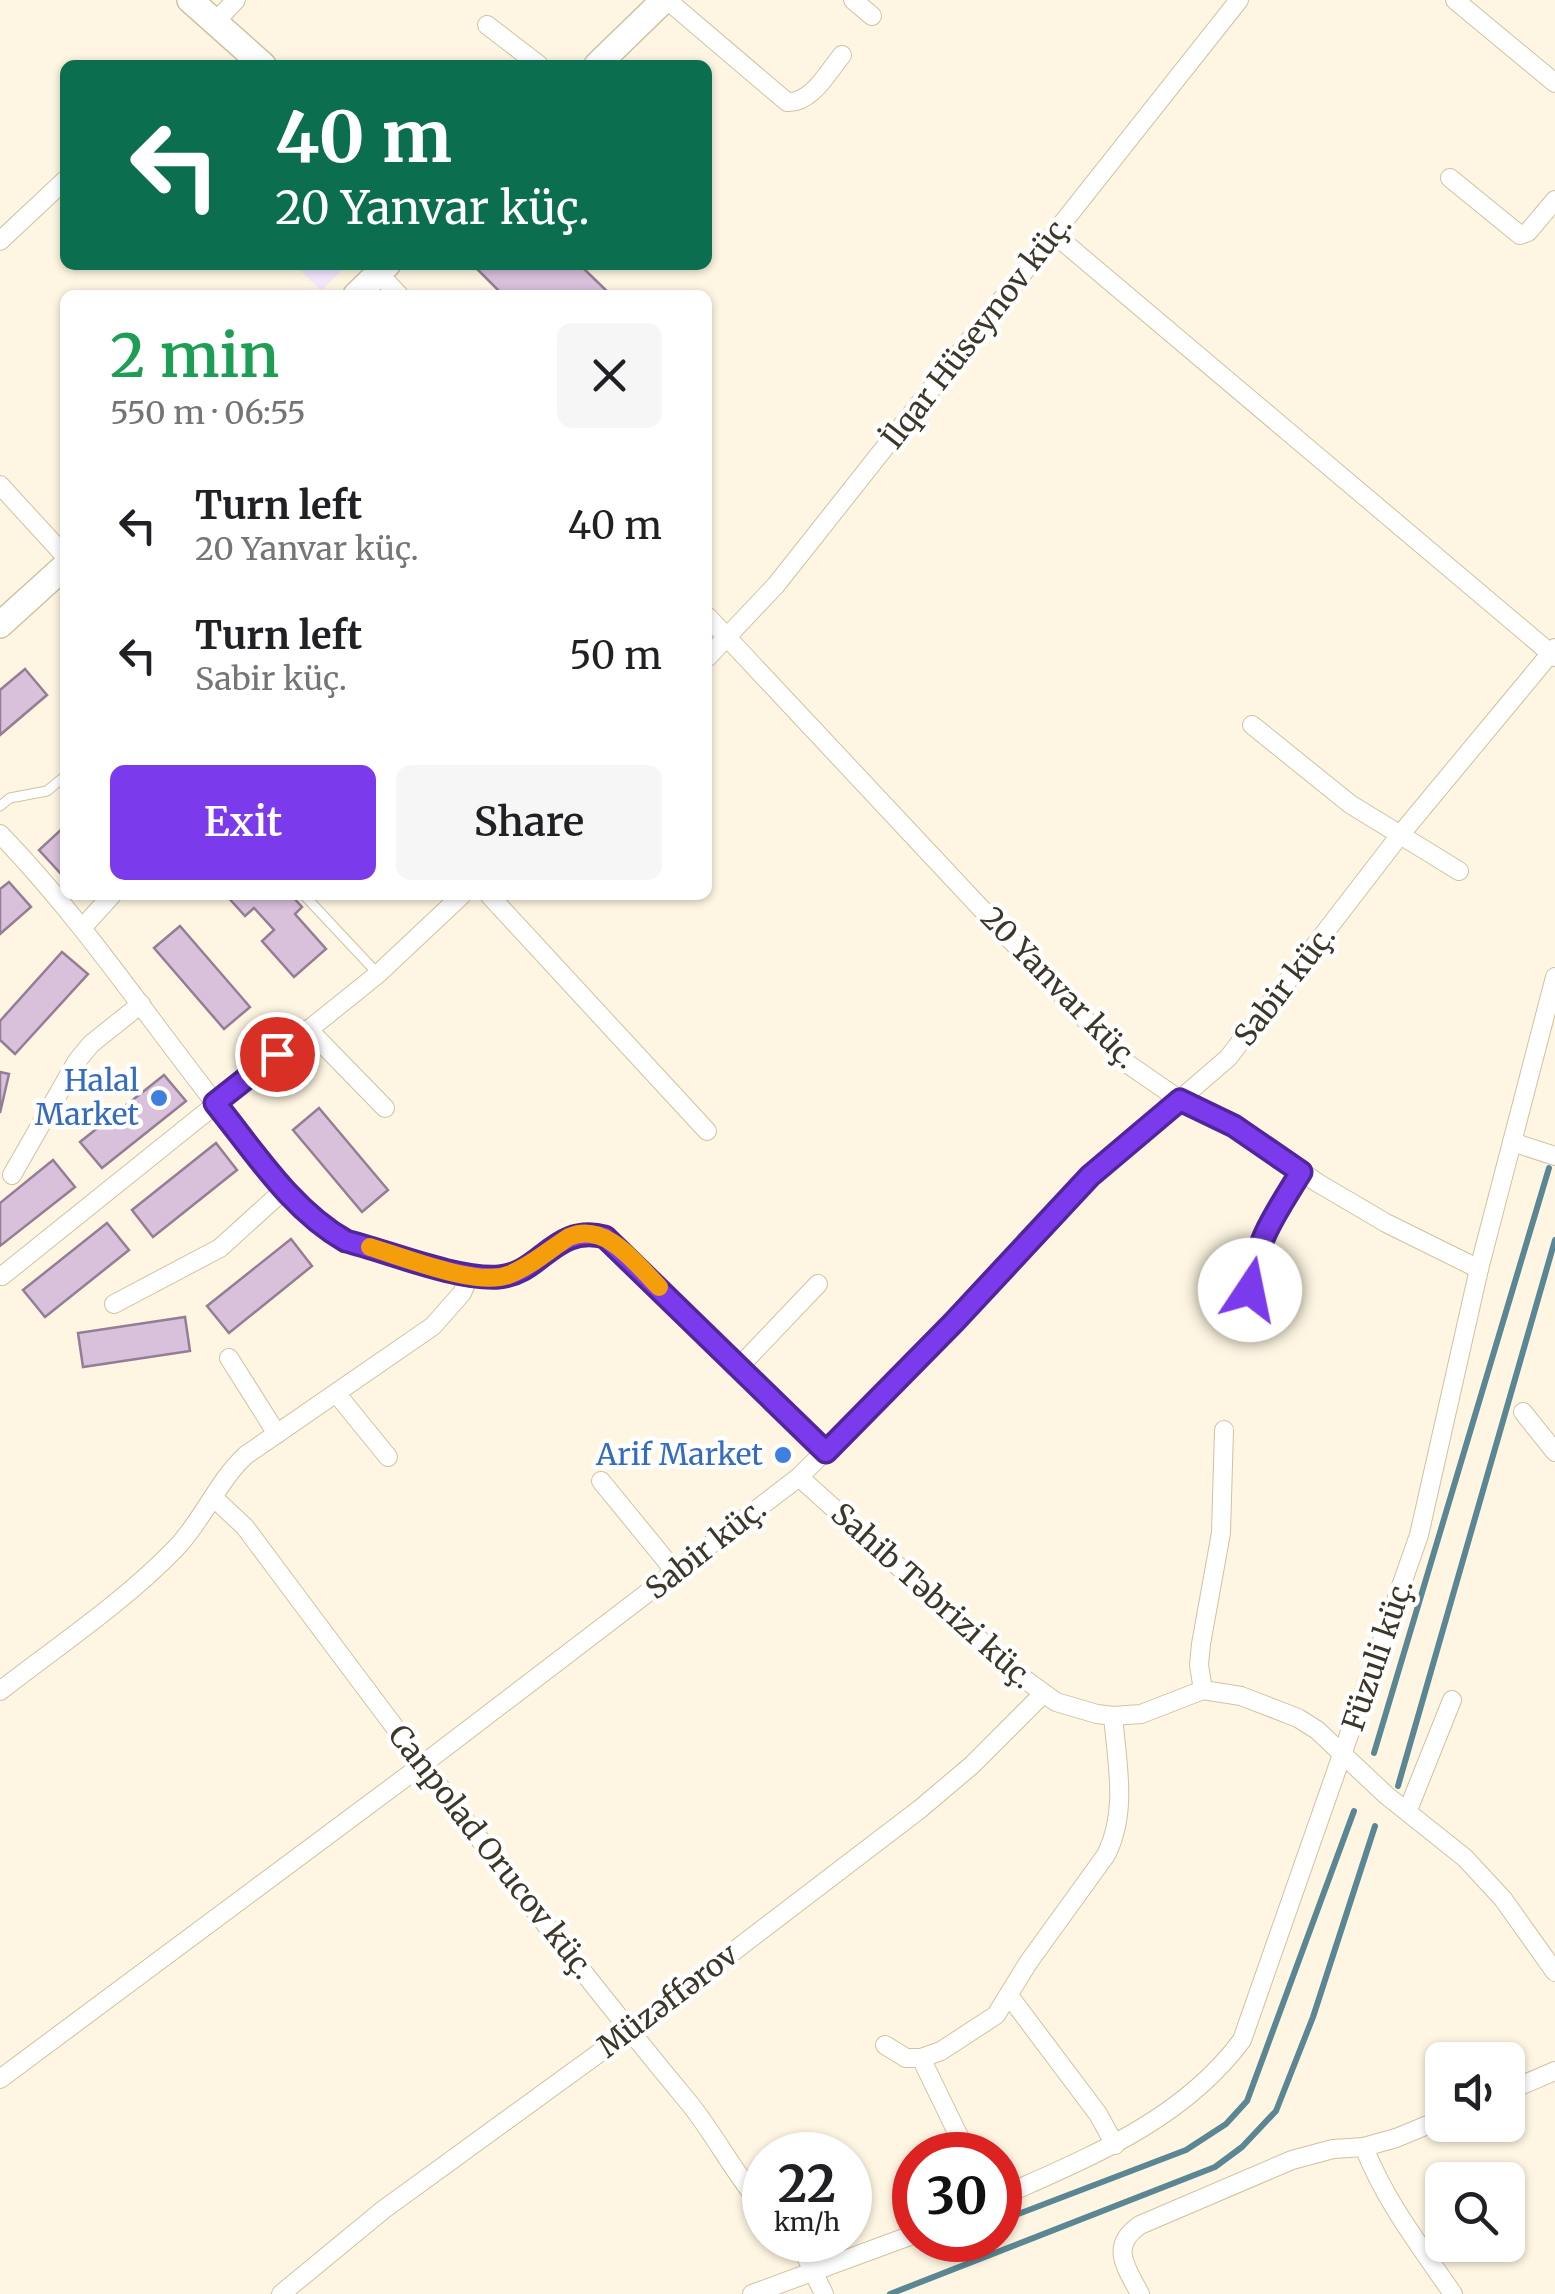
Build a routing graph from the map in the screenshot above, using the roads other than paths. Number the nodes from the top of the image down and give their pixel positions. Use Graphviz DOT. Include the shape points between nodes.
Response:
graph roads {
  1 [pos="190,0"];
  2 [pos="236,0"];
  3 [pos="666,0"];
  4 [pos="853,0"];
  5 [pos="1238,0"];
  6 [pos="1455,0"];
  7 [pos="872,16"];
  8 [pos="215,22"];
  9 [pos="486,25"];
  10 [pos="842,55"];
  11 [pos="257,60"];
  12 [pos="532,60"];
  13 [pos="601,60"];
  14 [pos="1555,83"];
  15 [pos="1450,178"];
  16 [pos="60,185"];
  17 [pos="1555,200"];
  18 [pos="1054,234"];
  19 [pos="0,241"];
  20 [pos="382,270"];
  21 [pos="361,290"];
  22 [pos="0,485"];
  23 [pos="60,551"];
  24 [pos="60,570"];
  25 [pos="712,622"];
  26 [pos="0,624"];
  27 [pos="727,638"];
  28 [pos="1553,653"];
  29 [pos="712,654"];
  30 [pos="1252,725"];
  31 [pos="60,780"];
  32 [pos="0,806"];
  33 [pos="0,834"];
  34 [pos="1400,836"];
  35 [pos="1459,871"];
  36 [pos="108,900"];
  37 [pos="309,900"];
  38 [pos="457,900"];
  39 [pos="495,900"];
  40 [pos="84,927"];
  41 [pos="378,974"];
  42 [pos="1555,976"];
  43 [pos="141,1004"];
  44 [pos="308,1029"];
  45 [pos="1180,1100"];
  46 [pos="215,1103"];
  47 [pos="385,1108"];
  48 [pos="707,1131"];
  49 [pos="1512,1142"];
  50 [pos="1555,1156"];
  51 [pos="1301,1172"];
  52 [pos="12,1175"];
  53 [pos="285,1190"];
  54 [pos="1479,1269"];
  55 [pos="470,1274"];
  56 [pos="2,1276"];
  57 [pos="818,1284"];
  58 [pos="114,1304"];
  59 [pos="1248,1320"];
  60 [pos="228,1358"];
  61 [pos="740,1367"];
  62 [pos="336,1393"];
  63 [pos="1523,1412"];
  64 [pos="1224,1430"];
  65 [pos="277,1434"];
  66 [pos="826,1452"];
  67 [pos="1555,1452"];
  68 [pos="388,1457"];
  69 [pos="799,1477"];
  70 [pos="601,1481"];
  71 [pos="214,1498"];
  72 [pos="677,1574"];
  73 [pos="1203,1690"];
  74 [pos="0,1691"];
  75 [pos="1043,1694"];
  76 [pos="1452,1700"];
  77 [pos="1113,1716"];
  78 [pos="1344,1757"];
  79 [pos="422,1765"];
  80 [pos="1408,1810"];
  81 [pos="1555,1972"];
  82 [pos="1010,1997"];
  83 [pos="628,2032"];
  84 [pos="885,2045"];
  85 [pos="921,2058"];
  86 [pos="1555,2071"];
  87 [pos="0,2078"];
  88 [pos="1525,2084"];
  89 [pos="1425,2125"];
  90 [pos="957,2132"];
  91 [pos="1115,2145"];
  92 [pos="1364,2147"];
  93 [pos="742,2177"];
  94 [pos="1022,2188"];
  95 [pos="892,2243"];
  96 [pos="810,2262"];
  97 [pos="815,2271"];
  98 [pos="281,2294"];
  99 [pos="752,2294"];
  100 [pos="824,2294"];
  101 [pos="1140,2294"];
  102 [pos="1453,2294"];
  1 -- 8 [label="main road"];
  2 -- 8 [label="street"];
  3 -- 10 [label="street" via="787,102 807,96"];
  3 -- 13 [label="main road"];
  4 -- 7 [label="street"];
  5 -- 18 [label="street, İlqar Hüseynov küç."];
  6 -- 14 [label="street"];
  8 -- 11 [label="main road"];
  9 -- 12 [label="street"];
  15 -- 17 [label="street" via="1520,234"];
  16 -- 19 [label="street"];
  18 -- 27 [label="street, İlqar Hüseynov küç."];
  18 -- 28 [label="street"];
  20 -- 21 [label="main road"];
  22 -- 23 [label="street"];
  24 -- 26 [label="main road"];
  25 -- 27 [label="street, 20 Yanvar küç."];
  27 -- 29 [label="street, İlqar Hüseynov küç."];
  27 -- 45 [label="street, 20 Yanvar küç." via="1125,1062"];
  28 -- 34 [label="street, Sabir küç."];
  30 -- 34 [label="street"];
  31 -- 32 [label="lane"];
  33 -- 40 [label="street"];
  34 -- 35 [label="street"];
  34 -- 45 [label="street, Sabir küç." via="1228,1058"];
  36 -- 40 [label="street"];
  37 -- 41 [label="lane"];
  38 -- 41 [label="street"];
  39 -- 48 [label="street"];
  40 -- 43 [label="street"];
  41 -- 44 [label="street"];
  42 -- 49 [label="street, Füzuli küç."];
  43 -- 46 [label="street"];
  43 -- 52 [label="street" via="77,1061"];
  44 -- 46 [label="street"];
  44 -- 47 [label="street"];
  45 -- 51 [label="street, 20 Yanvar küç." via="1234,1126"];
  45 -- 66 [label="street, Sabir küç." via="1090,1176"];
  46 -- 53 [label="street"];
  46 -- 56 [label="street"];
  49 -- 50 [label="street"];
  49 -- 54 [label="street, Füzuli küç."];
  51 -- 54 [label="street, 20 Yanvar küç."];
  51 -- 59 [label="street" via="1261,1238"];
  53 -- 55 [label="street" via="346,1241"];
  53 -- 58 [label="street" via="220,1248"];
  54 -- 78 [label="street, Füzuli küç." via="1419,1535"];
  55 -- 61 [label="street" via="504,1277 578,1233 605,1237"];
  55 -- 62 [label="street" via="432,1326"];
  57 -- 61 [label="street"];
  60 -- 65 [label="street"];
  61 -- 66 [label="street"];
  62 -- 65 [label="street"];
  62 -- 68 [label="street"];
  63 -- 67 [label="street"];
  64 -- 73 [label="street" via="1221,1533 1200,1655"];
  65 -- 71 [label="street" via="232,1468"];
  66 -- 69 [label="street, Sabir küç."];
  69 -- 72 [label="street, Sabir küç."];
  69 -- 75 [label="street, Sahib Təbrizi küç."];
  70 -- 72 [label="street"];
  71 -- 74 [label="street" via="148,1574"];
  71 -- 79 [label="street, Canpolad Orucov küç." via="245,1527"];
  72 -- 79 [label="street, Sabir küç."];
  73 -- 77 [label="street, Sahib Təbrizi küç." via="1141,1714"];
  73 -- 78 [label="street" via="1298,1718"];
  75 -- 77 [label="street, Sahib Təbrizi küç."];
  75 -- 83 [label="street, Müzəffərov" via="920,1808"];
  76 -- 80 [label="street"];
  77 -- 82 [label="street" via="1116,1836"];
  78 -- 80 [label="street"];
  78 -- 91 [label="street, Füzuli küç." via="1242,2040 1203,2086"];
  79 -- 83 [label="street, Canpolad Orucov küç."];
  79 -- 87 [label="street, Sabir küç."];
  80 -- 81 [label="street" via="1488,1881"];
  82 -- 85 [label="street" via="996,2015"];
  82 -- 91 [label="street"];
  83 -- 93 [label="street, Canpolad Orucov küç."];
  83 -- 98 [label="street, Müzəffərov" via="382,2210"];
  84 -- 85 [label="street" via="906,2058"];
  85 -- 90 [label="street"];
  86 -- 88 [label="street"];
  89 -- 92 [label="street"];
  91 -- 94 [label="street, Füzuli küç."];
  92 -- 101 [label="street" via="1292,2160 1140,2225 1122,2242"];
  92 -- 102 [label="street" via="1399,2216"];
  95 -- 97 [label="street"];
  96 -- 97 [label="street"];
  97 -- 99 [label="street"];
  97 -- 100 [label="street"];
}
